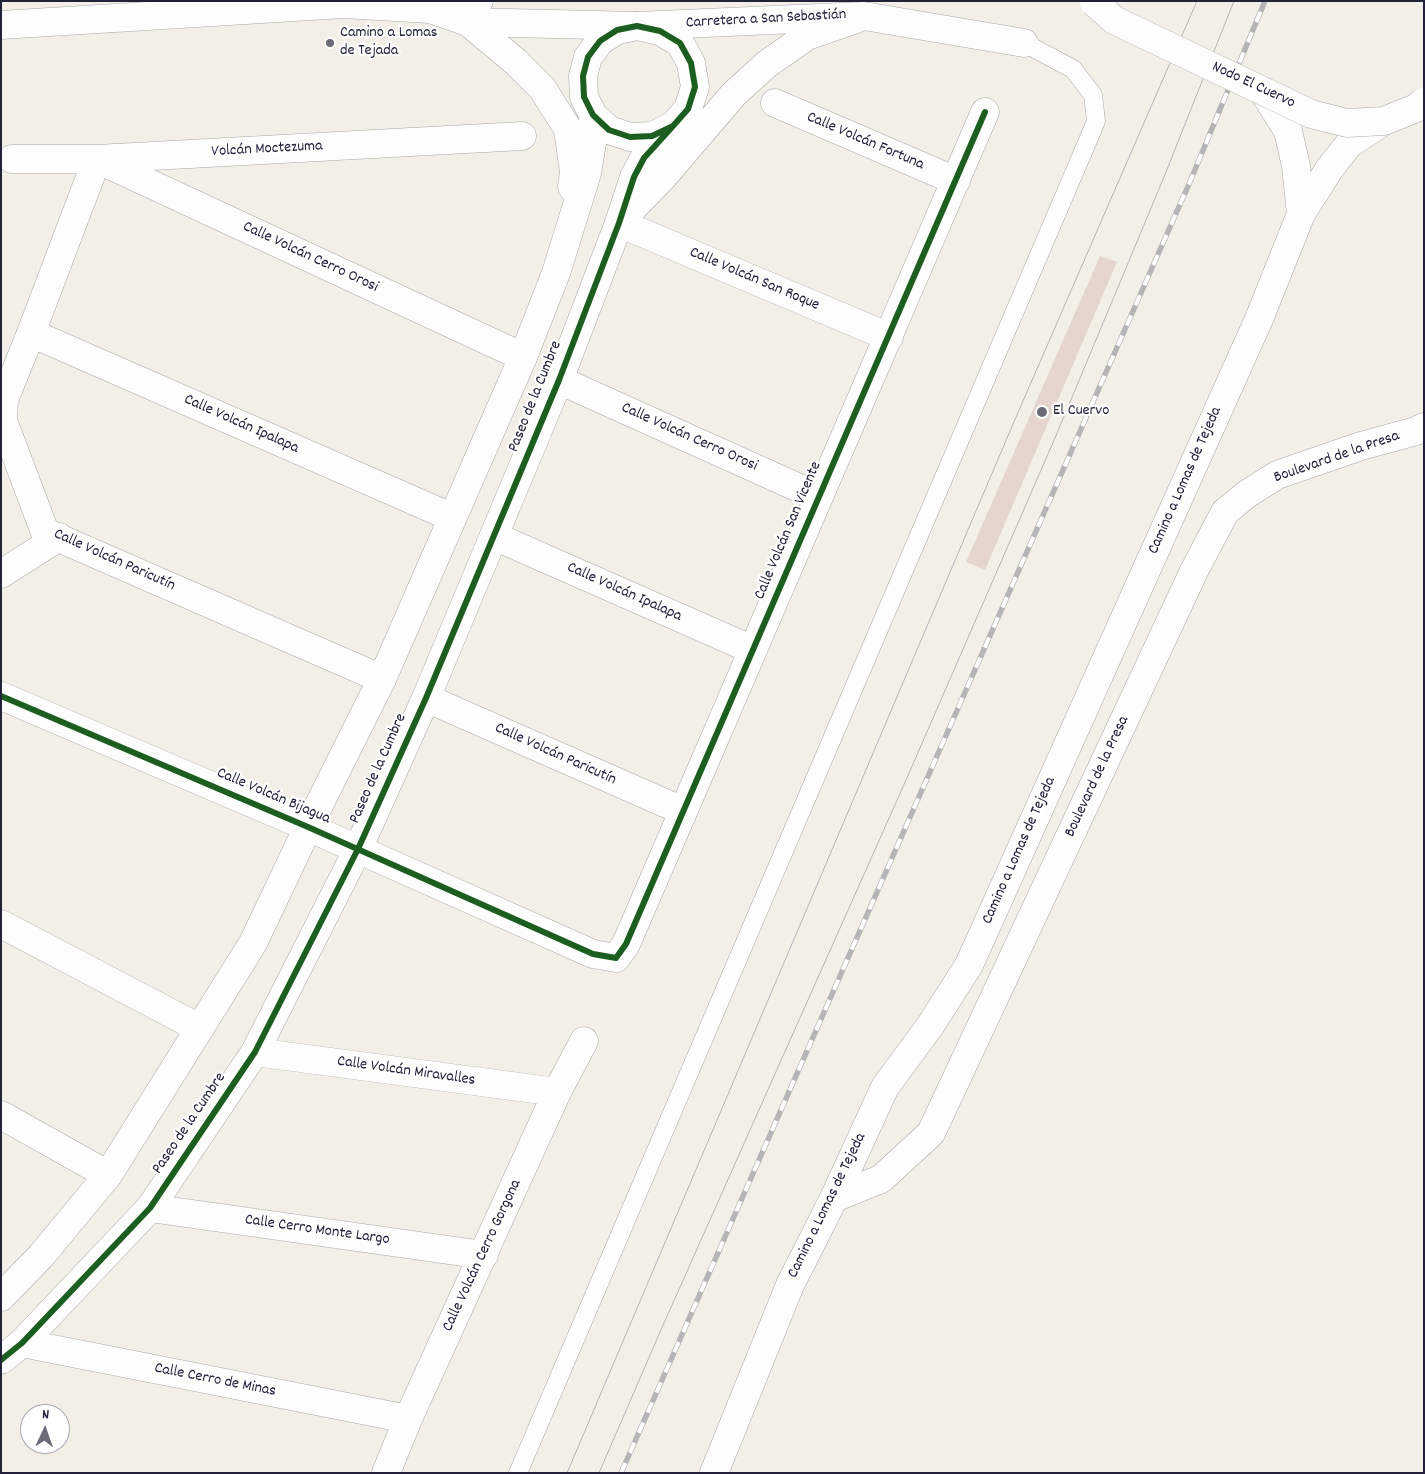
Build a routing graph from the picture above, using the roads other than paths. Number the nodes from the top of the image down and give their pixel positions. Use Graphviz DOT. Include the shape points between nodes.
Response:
graph roads {
  1 [pos="891,1"];
  2 [pos="1094,1"];
  3 [pos="350,3"];
  4 [pos="473,12"];
  5 [pos="864,16"];
  6 [pos="1,25"];
  7 [pos="637,26"];
  8 [pos="1024,43"];
  9 [pos="1263,91"];
  10 [pos="1424,102"];
  11 [pos="775,103"];
  12 [pos="985,112"];
  13 [pos="593,115"];
  14 [pos="1384,120"];
  15 [pos="672,126"];
  16 [pos="522,136"];
  17 [pos="98,159"];
  18 [pos="12,160"];
  19 [pos="956,180"];
  20 [pos="1300,214"];
  21 [pos="619,223"];
  22 [pos="562,253"];
  23 [pos="31,333"];
  24 [pos="889,337"];
  25 [pos="523,357"];
  26 [pos="559,380"];
  27 [pos="1424,427"];
  28 [pos="819,497"];
  29 [pos="451,517"];
  30 [pos="494,536"];
  31 [pos="59,538"];
  32 [pos="1,574"];
  33 [pos="753,650"];
  34 [pos="382,679"];
  35 [pos="1,696"];
  36 [pos="426,698"];
  37 [pos="684,811"];
  38 [pos="308,827"];
  39 [pos="358,849"];
  40 [pos="1,924"];
  41 [pos="616,958"];
  42 [pos="199,1028"];
  43 [pos="584,1041"];
  44 [pos="254,1052"];
  45 [pos="557,1092"];
  46 [pos="1,1115"];
  47 [pos="108,1175"];
  48 [pos="834,1198"];
  49 [pos="150,1208"];
  50 [pos="484,1255"];
  51 [pos="1,1297"];
  52 [pos="11,1352"];
  53 [pos="408,1419"];
  54 [pos="386,1473"];
  55 [pos="518,1473"];
  56 [pos="714,1473"];
  1 -- 5 [label="street, Carretera a San Sebastián" via="883,9"];
  2 -- 9 [label="street, Nodo El Cuervo, bridge" via="1114,20"];
  3 -- 4 [label="street, Carretera a San Sebastián"];
  3 -- 6 [label="street, Carretera a San Sebastián"];
  4 -- 7 [label="street, Carretera a San Sebastián"];
  4 -- 22 [label="street, Paseo de la Cumbre" via="542,88 568,130 574,172"];
  5 -- 7 [label="street, Carretera a San Sebastián"];
  5 -- 8 [label="street, Carretera a San Sebastián"];
  5 -- 21 [label="street, Paseo de la Cumbre" via="807,36 767,64 734,94"];
  7 -- 13 [label="street, Paseo de la Cumbre" via="617,30 600,41 588,57 583,76 584,97"];
  7 -- 15 [label="street, Paseo de la Cumbre" via="660,30 680,43 691,63 695,87 688,109"];
  8 -- 55 [label="lane" via="1073,69 1093,95 1096,121"];
  9 -- 14 [label="street, Nodo El Cuervo, bridge" via="1311,114 1347,123"];
  9 -- 20 [label="street, Camino a Lomas de Tejeda" via="1288,131 1296,166"];
  10 -- 14 [label="street, Nodo El Cuervo, bridge"];
  11 -- 19 [label="street, Calle Volcán Fortuna"];
  12 -- 19 [label="street, Calle Volcán San Vicente"];
  13 -- 15 [label="street, Paseo de la Cumbre" via="609,130 630,137 652,136"];
  13 -- 22 [label="street, Paseo de la Cumbre" via="587,172"];
  14 -- 20 [label="street, Camino a Lomas de Tejeda" via="1349,144"];
  15 -- 21 [label="street, Paseo de la Cumbre" via="644,158 634,177"];
  16 -- 17 [label="street, Volcán Moctezuma"];
  17 -- 18 [label="street, Volcán Moctezuma"];
  17 -- 23 [label="street, Calle Volcán Paricutín"];
  17 -- 25 [label="street, Calle Volcán Cerro Orosi"];
  19 -- 24 [label="street, Calle Volcán San Vicente"];
  20 -- 48 [label="street, Camino a Lomas de Tejeda" via="1259,319 968,965 930,1026 885,1087"];
  21 -- 24 [label="street, Calle Volcán San Roque"];
  21 -- 26 [label="street, Paseo de la Cumbre"];
  22 -- 25 [label="street, Paseo de la Cumbre"];
  23 -- 29 [label="street, Calle Volcán Ipalapa"];
  23 -- 31 [label="street, Calle Volcán Paricutín" via="4,400 2,421 45,532"];
  24 -- 28 [label="street, Calle Volcán San Vicente"];
  25 -- 29 [label="street, Paseo de la Cumbre"];
  26 -- 28 [label="street, Calle Volcán Cerro Orosi"];
  26 -- 30 [label="street, Paseo de la Cumbre"];
  27 -- 48 [label="street, Boulevard de la Presa" via="1277,475 1225,512 1194,571 931,1133 881,1179"];
  28 -- 33 [label="street, Calle Volcán San Vicente"];
  29 -- 34 [label="street, Paseo de la Cumbre"];
  30 -- 33 [label="street, Calle Volcán Ipalapa"];
  30 -- 36 [label="street, Paseo de la Cumbre"];
  31 -- 32 [label="street"];
  31 -- 34 [label="street, Calle Volcán Paricutín"];
  33 -- 37 [label="street, Calle Volcán San Vicente"];
  34 -- 38 [label="street, Paseo de la Cumbre"];
  35 -- 38 [label="street, Calle Volcán Bijagua"];
  36 -- 37 [label="street, Calle Volcán Paricutín"];
  36 -- 39 [label="street, Paseo de la Cumbre"];
  37 -- 41 [label="street, Calle Volcán San Vicente" via="626,944"];
  38 -- 39 [label="street, Calle Volcán Bijagua"];
  38 -- 42 [label="street, Paseo de la Cumbre" via="253,943"];
  39 -- 41 [label="street, Calle Volcán Bijagua" via="593,954"];
  39 -- 44 [label="street, Paseo de la Cumbre"];
  40 -- 42 [label="street"];
  42 -- 47 [label="street, Paseo de la Cumbre"];
  43 -- 45 [label="street, Calle Volcán Cerro Gorgona"];
  44 -- 45 [label="street, Calle Volcán Miravalles"];
  44 -- 49 [label="street, Paseo de la Cumbre"];
  45 -- 50 [label="street, Calle Volcán Cerro Gorgona"];
  46 -- 47 [label="street"];
  47 -- 51 [label="street, Paseo de la Cumbre" via="41,1256"];
  48 -- 56 [label="street, Camino a Lomas de Tejeda" via="790,1285"];
  49 -- 50 [label="street, Calle Cerro Monte Largo"];
  49 -- 52 [label="street, Paseo de la Cumbre"];
  50 -- 53 [label="street, Calle Volcán Cerro Gorgona"];
  52 -- 53 [label="street, Calle Cerro de Minas"];
  53 -- 54 [label="street, Calle Volcán Cerro Gorgona"];
}
